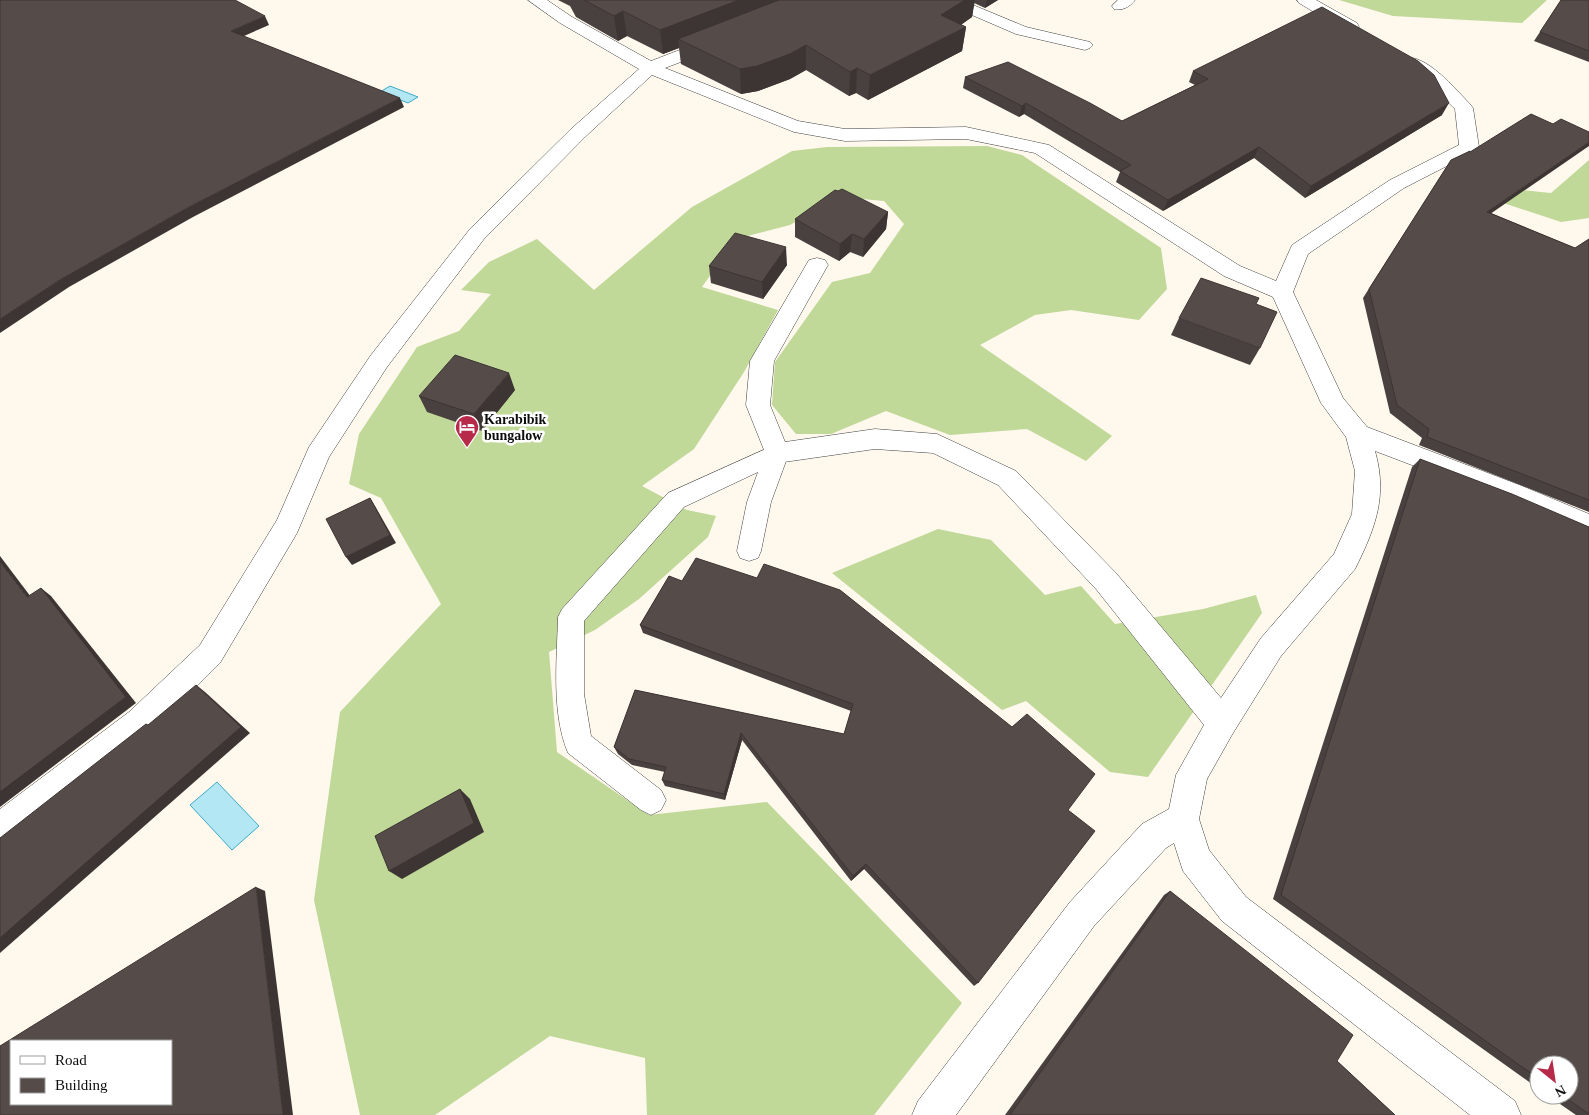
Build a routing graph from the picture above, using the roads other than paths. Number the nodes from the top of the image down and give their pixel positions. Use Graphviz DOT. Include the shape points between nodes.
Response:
graph roads {
  1 [pos="536,0"];
  2 [pos="949,0"];
  3 [pos="1305,0"];
  4 [pos="730,37"];
  5 [pos="1369,38"];
  6 [pos="1085,45"];
  7 [pos="1393,52"];
  8 [pos="650,68"];
  9 [pos="817,265"];
  10 [pos="1282,292"];
  11 [pos="1358,434"];
  12 [pos="777,453"];
  13 [pos="1589,526"];
  14 [pos="749,551"];
  15 [pos="1222,723"];
  16 [pos="651,800"];
  17 [pos="1183,818"];
  18 [pos="0,829"];
  19 [pos="932,1115"];
  20 [pos="1501,1115"];
  1 -- 8 [label="street"];
  2 -- 6 [label="lane" via="1021,31"];
  3 -- 5 [label="street"];
  4 -- 8 [label="street"];
  7 -- 10 [label="street" via="1426,71 1464,108 1469,148 1397,184 1298,250"];
  8 -- 10 [label="street" via="794,126 845,135 966,133 1042,149 1232,271"];
  8 -- 18 [label="street" via="578,133 477,234 379,362 318,454 288,526 210,654 140,722"];
  9 -- 12 [label="street" via="762,361 758,405"];
  10 -- 11 [label="street" via="1333,403"];
  11 -- 13 [label="street" via="1513,493"];
  11 -- 15 [label="street" via="1368,471 1365,514 1346,561 1271,647"];
  12 -- 14 [label="lane" via="758,502"];
  12 -- 15 [label="street" via="875,439 936,444 1007,478 1106,581"];
  12 -- 16 [label="lane" via="676,500 571,617 570,694 578,743"];
  15 -- 17 [label="street" via="1192,775"];
  17 -- 19 [label="street" via="1154,836 1082,914"];
  17 -- 20 [label="street" via="1195,859 1234,909"];
}
